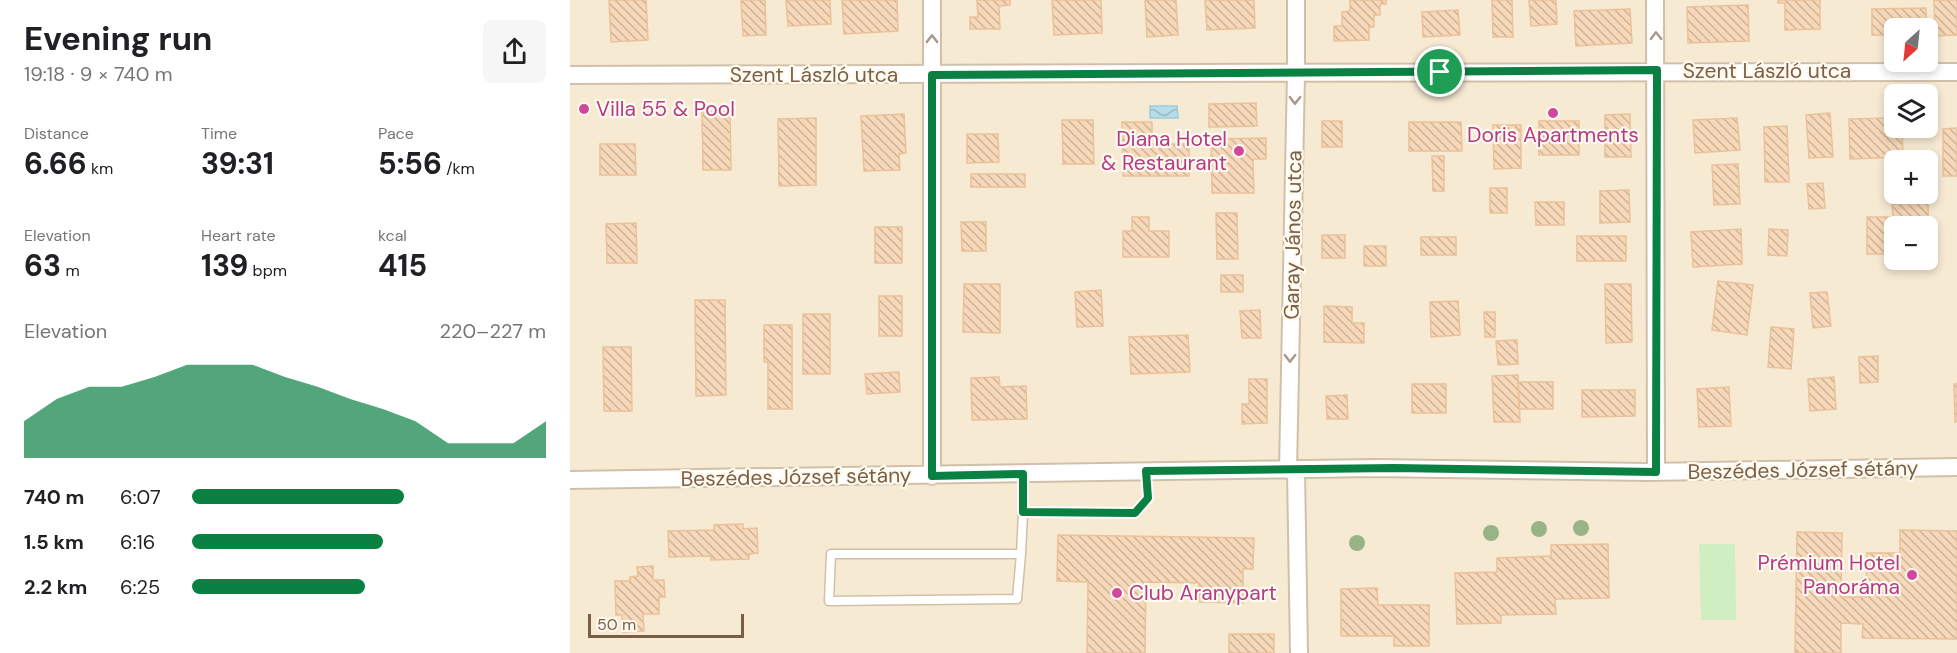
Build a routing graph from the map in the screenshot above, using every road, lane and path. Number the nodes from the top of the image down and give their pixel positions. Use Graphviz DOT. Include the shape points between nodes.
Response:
graph roads {
  1 [pos="932,0"];
  2 [pos="1296,0"];
  3 [pos="1655,0"];
  4 [pos="1657,70"];
  5 [pos="1957,72"];
  6 [pos="1296,73"];
  7 [pos="570,75"];
  8 [pos="932,75"];
  9 [pos="1957,467"];
  10 [pos="1292,470"];
  11 [pos="1146,471"];
  12 [pos="1656,472"];
  13 [pos="1023,474"];
  14 [pos="932,476"];
  15 [pos="570,480"];
  16 [pos="1023,512"];
  17 [pos="1021,554"];
  18 [pos="1299,653"];
  8 -- 1 [label="street, one-way"];
  2 -- 6 [label="street, Garay János utca"];
  4 -- 3 [label="street, one-way"];
  4 -- 5 [label="street, Szent László utca"];
  4 -- 6 [label="street, Szent László utca"];
  4 -- 12 [label="street"];
  6 -- 8 [label="street, Szent László utca"];
  6 -- 10 [label="street, Garay János utca, one-way"];
  7 -- 8 [label="street, Szent László utca"];
  8 -- 14 [label="street"];
  9 -- 12 [label="street, Beszédes József sétány"];
  10 -- 11 [label="street, Beszédes József sétány"];
  10 -- 12 [label="street, Beszédes József sétány"];
  10 -- 18 [label="street, Garay János utca"];
  11 -- 13 [label="street, Beszédes József sétány"];
  11 -- 16 [label="lane" via="1148,498 1135,513"];
  13 -- 14 [label="street, Beszédes József sétány"];
  13 -- 16 [label="lane"];
  14 -- 15 [label="street, Beszédes József sétány"];
  16 -- 17 [label="lane"];
  17 -- 17 [label="lane" via="831,554 829,601 1017,598"];
}
